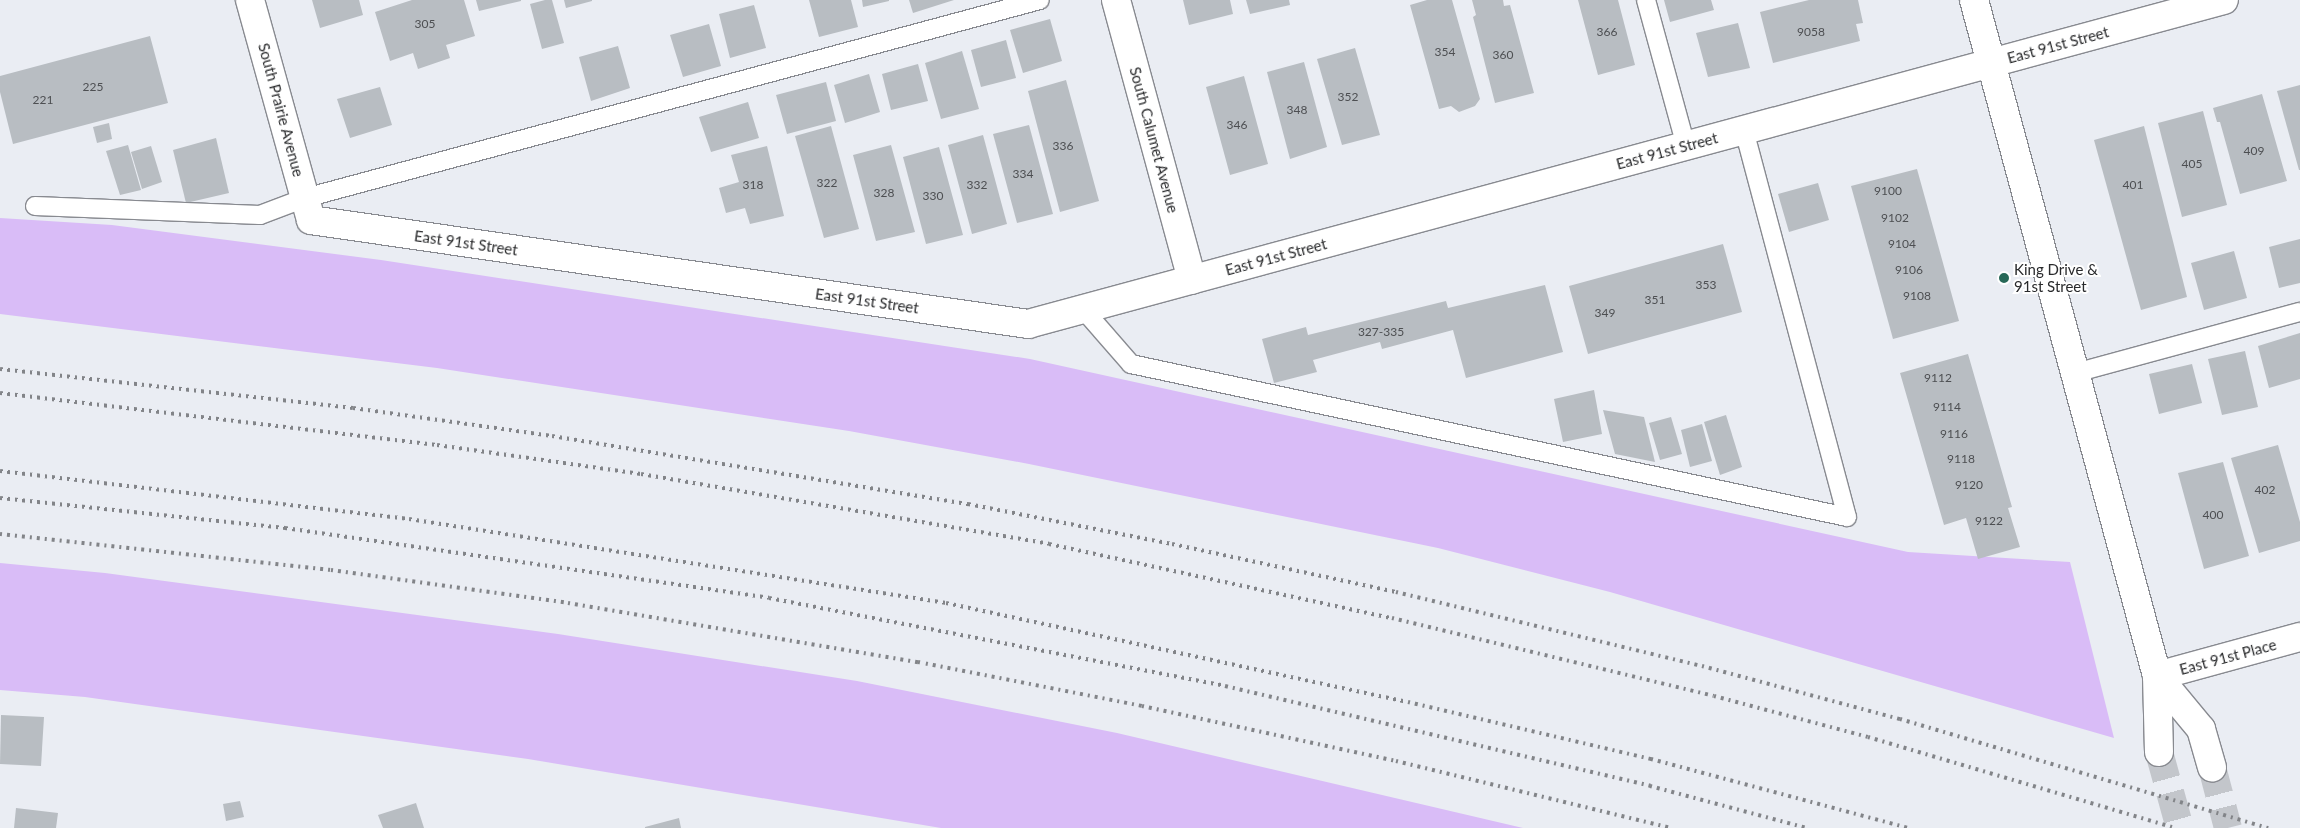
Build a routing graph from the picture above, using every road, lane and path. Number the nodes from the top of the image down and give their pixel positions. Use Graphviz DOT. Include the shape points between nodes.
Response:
graph roads {
  1 [pos="250,0"];
  2 [pos="1040,0"];
  3 [pos="1116,0"];
  4 [pos="1646,0"];
  5 [pos="1974,0"];
  6 [pos="2224,0"];
  7 [pos="1991,63"];
  8 [pos="1744,130"];
  9 [pos="1686,146"];
  10 [pos="35,206"];
  11 [pos="308,209"];
  12 [pos="1192,280"];
  13 [pos="1082,309"];
  14 [pos="2300,312"];
  15 [pos="2075,373"];
  16 [pos="2300,637"];
  17 [pos="2157,676"];
  18 [pos="2158,752"];
  19 [pos="2212,768"];
  1 -- 11 [label="street, South Prairie Avenue"];
  2 -- 11 [label="lane"];
  3 -- 12 [label="street, South Calumet Avenue"];
  4 -- 9 [label="lane"];
  5 -- 7 [label="street"];
  6 -- 7 [label="street, East 91st Street"];
  7 -- 8 [label="street, East 91st Street"];
  7 -- 15 [label="street"];
  8 -- 9 [label="street, East 91st Street"];
  8 -- 13 [label="lane" via="1847,516 1131,364"];
  9 -- 12 [label="street, East 91st Street"];
  10 -- 11 [label="lane" via="260,215"];
  11 -- 13 [label="street, East 91st Street" via="1028,324"];
  12 -- 13 [label="street, East 91st Street"];
  14 -- 15 [label="lane"];
  15 -- 17 [label="street"];
  16 -- 17 [label="street, East 91st Place"];
  17 -- 18 [label="street"];
  17 -- 19 [label="street" via="2201,729"];
}
